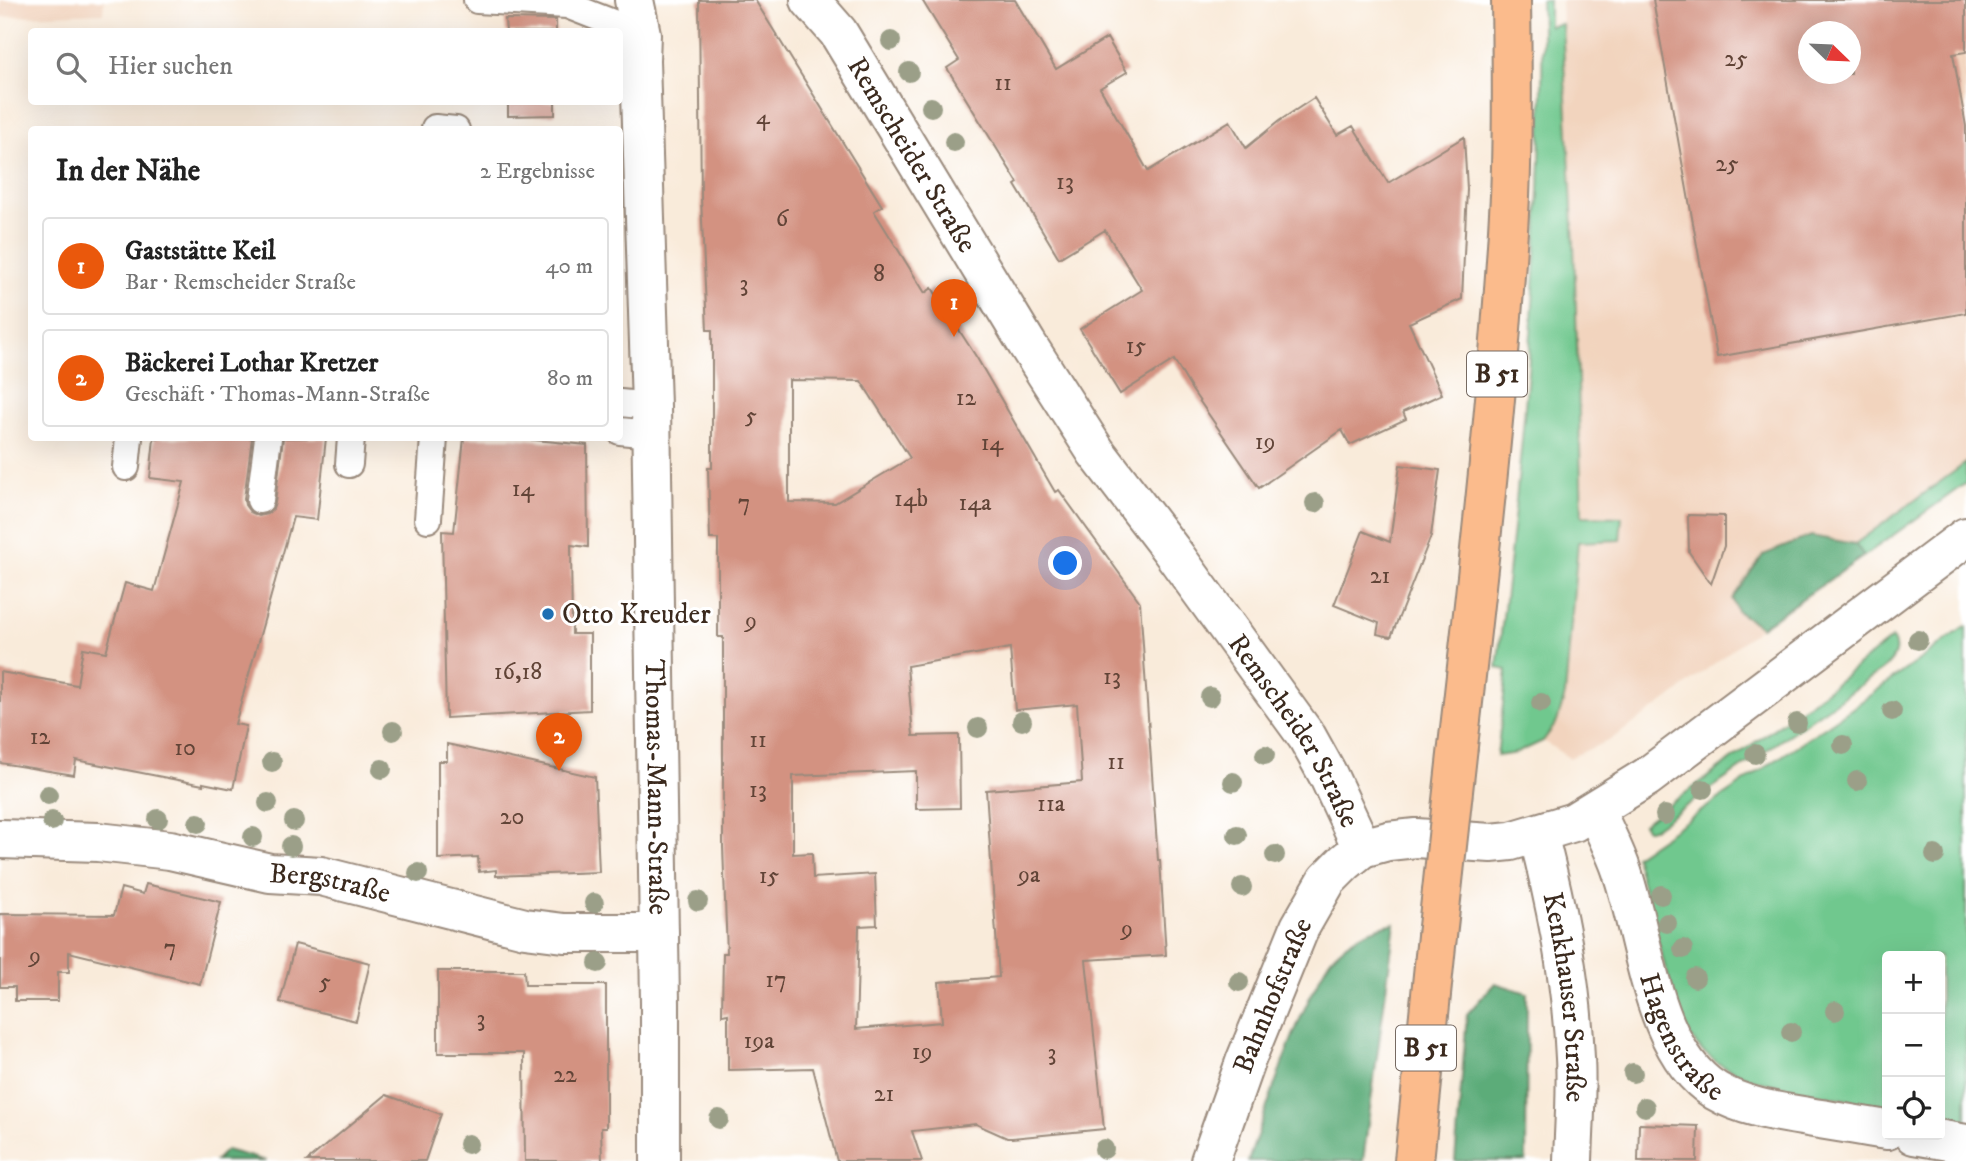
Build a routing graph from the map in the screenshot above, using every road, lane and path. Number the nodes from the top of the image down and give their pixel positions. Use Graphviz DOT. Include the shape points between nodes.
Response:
graph roads {
  1 [pos="477,0"];
  2 [pos="810,0"];
  3 [pos="1511,0"];
  4 [pos="643,11"];
  5 [pos="832,16"];
  6 [pos="631,146"];
  7 [pos="635,419"];
  8 [pos="129,441"];
  9 [pos="268,441"];
  10 [pos="351,441"];
  11 [pos="434,441"];
  12 [pos="349,464"];
  13 [pos="126,467"];
  14 [pos="260,500"];
  15 [pos="428,519"];
  16 [pos="1966,537"];
  17 [pos="1595,810"];
  18 [pos="1538,834"];
  19 [pos="0,839"];
  20 [pos="1362,848"];
  21 [pos="659,933"];
  22 [pos="1882,1129"];
  23 [pos="1943,1140"];
  24 [pos="1966,1144"];
  25 [pos="660,1161"];
  26 [pos="1210,1161"];
  27 [pos="1415,1161"];
  28 [pos="1573,1161"];
  1 -- 4 [label="lane"];
  2 -- 5 [label="street, Remscheider Straße"];
  3 -- 27 [label="main road, B 51, bridge" via="1510,194 1501,335"];
  4 -- 6 [label="street, Thomas-Mann-Straße"];
  5 -- 20 [label="street, Remscheider Straße" via="1096,452 1307,737"];
  6 -- 7 [label="street, Thomas-Mann-Straße"];
  7 -- 21 [label="street, Thomas-Mann-Straße"];
  8 -- 13 [label="lane"];
  9 -- 14 [label="lane"];
  10 -- 12 [label="lane"];
  11 -- 15 [label="lane"];
  16 -- 17 [label="street, Remscheider Straße" via="1647,777"];
  17 -- 18 [label="street, Remscheider Straße"];
  17 -- 22 [label="street, Hagenstraße" via="1621,870 1669,1037 1700,1080 1717,1092 1773,1111"];
  18 -- 20 [label="street, Remscheider Straße" via="1491,843 1416,838"];
  18 -- 28 [label="street, Kenkhauser Straße" via="1567,971 1576,1059"];
  19 -- 21 [label="street, Bergstraße" via="135,846 270,873 321,876 525,928 564,933"];
  20 -- 26 [label="street, Bahnhofstraße" via="1327,880 1300,927"];
  21 -- 25 [label="street, Thomas-Mann-Straße"];
  23 -- 24 [label="street"];
}
